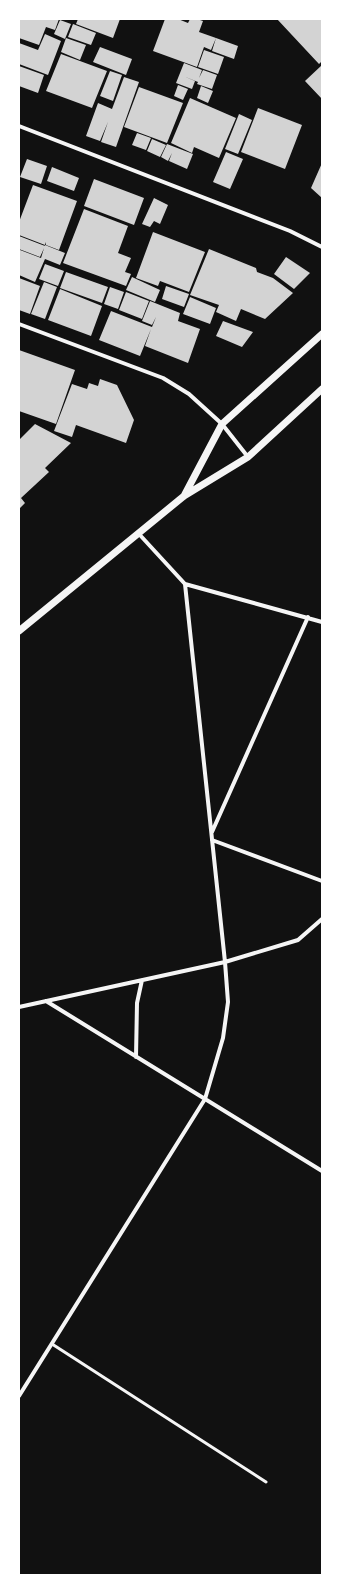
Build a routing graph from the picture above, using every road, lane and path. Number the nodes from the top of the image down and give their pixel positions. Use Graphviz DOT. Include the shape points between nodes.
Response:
graph roads {
  1 [pos="19,126"];
  2 [pos="322,246"];
  3 [pos="19,324"];
  4 [pos="322,334"];
  5 [pos="322,389"];
  6 [pos="222,424"];
  7 [pos="248,457"];
  8 [pos="184,496"];
  9 [pos="139,534"];
  10 [pos="185,584"];
  11 [pos="308,617"];
  12 [pos="322,622"];
  13 [pos="19,631"];
  14 [pos="212,833"];
  15 [pos="212,840"];
  16 [pos="322,881"];
  17 [pos="322,919"];
  18 [pos="225,962"];
  19 [pos="142,980"];
  20 [pos="46,1001"];
  21 [pos="19,1007"];
  22 [pos="136,1057"];
  23 [pos="205,1099"];
  24 [pos="322,1172"];
  25 [pos="52,1344"];
  26 [pos="19,1396"];
  27 [pos="266,1482"];
  1 -- 2 [label="street" via="290,231"];
  3 -- 6 [label="street" via="163,378 189,394"];
  4 -- 6 [label="street"];
  5 -- 7 [label="street"];
  6 -- 7 [label="street"];
  6 -- 8 [label="street"];
  7 -- 8 [label="street"];
  8 -- 9 [label="street"];
  9 -- 10 [label="street"];
  9 -- 13 [label="street"];
  10 -- 11 [label="street"];
  10 -- 14 [label="street"];
  11 -- 12 [label="street"];
  11 -- 14 [label="street"];
  14 -- 15 [label="street"];
  15 -- 16 [label="street"];
  15 -- 18 [label="street"];
  17 -- 18 [label="street" via="298,940"];
  18 -- 19 [label="street"];
  18 -- 23 [label="street" via="228,1002 223,1038"];
  19 -- 20 [label="street"];
  19 -- 22 [label="street" via="137,1003"];
  20 -- 21 [label="street"];
  20 -- 22 [label="street"];
  22 -- 23 [label="street"];
  23 -- 24 [label="street"];
  23 -- 25 [label="street"];
  25 -- 26 [label="street"];
  25 -- 27 [label="lane"];
}
